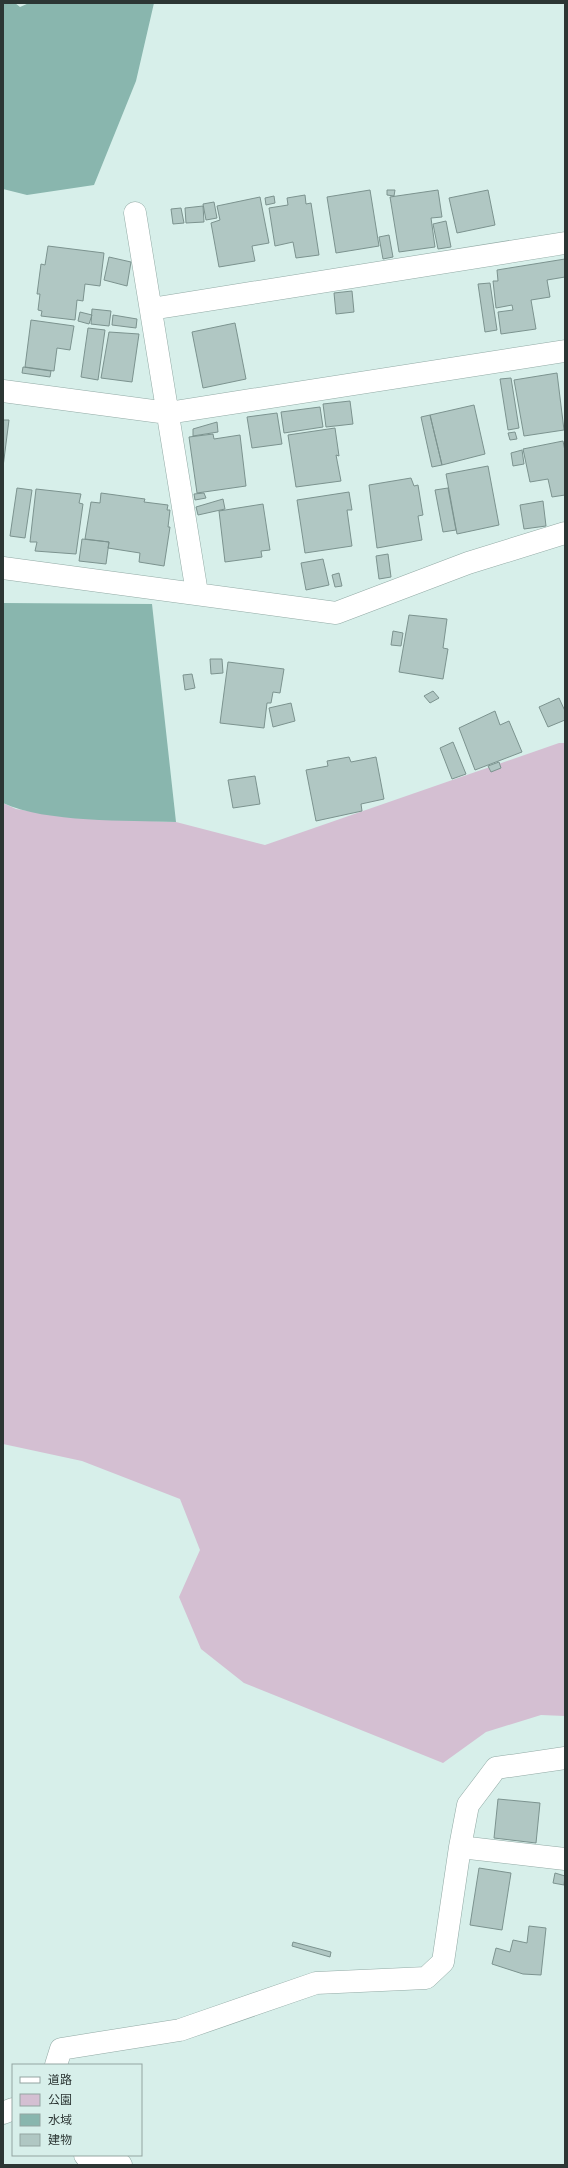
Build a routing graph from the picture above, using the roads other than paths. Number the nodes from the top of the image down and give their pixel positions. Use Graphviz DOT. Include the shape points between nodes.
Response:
graph roads {
  1 [pos="135,213"];
  2 [pos="565,243"];
  3 [pos="151,309"];
  4 [pos="565,351"];
  5 [pos="3,391"];
  6 [pos="168,413"];
  7 [pos="565,533"];
  8 [pos="3,568"];
  9 [pos="197,593"];
  10 [pos="565,1758"];
  11 [pos="460,1847"];
  12 [pos="565,1859"];
  13 [pos="56,2064"];
  14 [pos="86,2156"];
  15 [pos="121,2165"];
  1 -- 3 [label="street"];
  2 -- 3 [label="street"];
  3 -- 6 [label="street"];
  4 -- 6 [label="street"];
  5 -- 6 [label="street"];
  6 -- 9 [label="street"];
  7 -- 9 [label="street" via="468,563 336,612"];
  8 -- 9 [label="street"];
  10 -- 11 [label="street" via="496,1768 468,1805"];
  11 -- 12 [label="street"];
  11 -- 13 [label="street" via="443,1962 426,1978 316,1983 180,2030 61,2049"];
  14 -- 15 [label="street" via="88,2159"];
}
